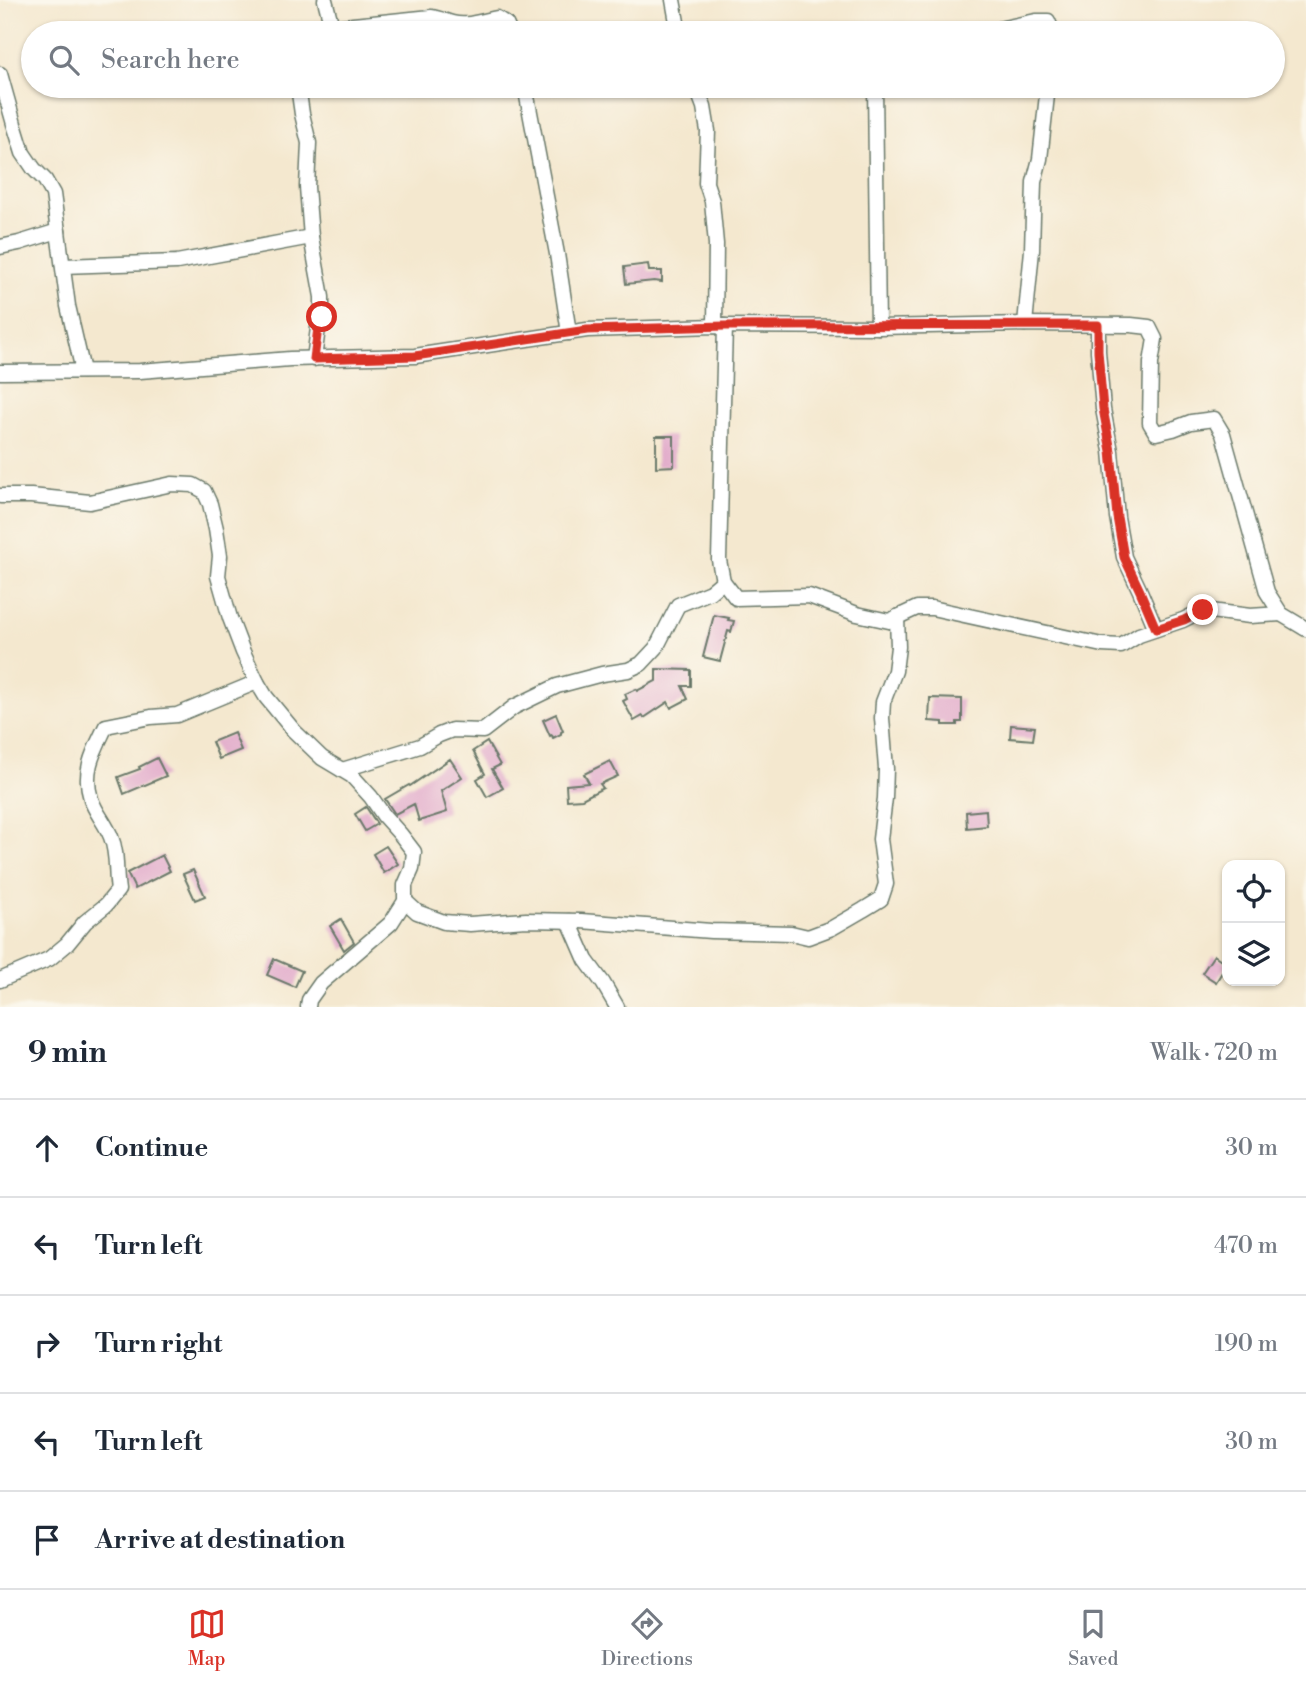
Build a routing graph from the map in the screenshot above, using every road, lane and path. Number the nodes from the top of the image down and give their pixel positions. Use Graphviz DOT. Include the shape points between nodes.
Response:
graph roads {
  1 [pos="325,0"];
  2 [pos="673,0"];
  3 [pos="330,21"];
  4 [pos="391,21"];
  5 [pos="448,21"];
  6 [pos="482,21"];
  7 [pos="502,21"];
  8 [pos="676,21"];
  9 [pos="0,74"];
  10 [pos="300,98"];
  11 [pos="527,98"];
  12 [pos="701,98"];
  13 [pos="876,98"];
  14 [pos="1047,98"];
  15 [pos="58,231"];
  16 [pos="311,237"];
  17 [pos="0,247"];
  18 [pos="62,266"];
  19 [pos="1025,324"];
  20 [pos="1098,325"];
  21 [pos="720,326"];
  22 [pos="878,327"];
  23 [pos="569,333"];
  24 [pos="314,359"];
  25 [pos="83,371"];
  26 [pos="0,372"];
  27 [pos="0,496"];
  28 [pos="723,582"];
  29 [pos="1281,614"];
  30 [pos="897,617"];
  31 [pos="1156,629"];
  32 [pos="1306,629"];
  33 [pos="257,682"];
  34 [pos="342,770"];
  35 [pos="405,901"];
  36 [pos="569,921"];
  37 [pos="0,980"];
  38 [pos="308,1007"];
  39 [pos="617,1007"];
  1 -- 3 [label="street"];
  2 -- 8 [label="street"];
  4 -- 5 [label="street" via="431,17"];
  6 -- 7 [label="street"];
  9 -- 15 [label="street" via="23,153 53,194"];
  10 -- 16 [label="street" via="309,143"];
  11 -- 23 [label="street"];
  12 -- 21 [label="street" via="708,131 706,183 712,201"];
  13 -- 22 [label="street"];
  14 -- 19 [label="street" via="1034,182"];
  15 -- 17 [label="street"];
  15 -- 18 [label="street"];
  16 -- 18 [label="street" via="177,262"];
  16 -- 24 [label="street" via="322,297"];
  18 -- 25 [label="street"];
  19 -- 20 [label="street"];
  19 -- 22 [label="street"];
  20 -- 29 [label="street" via="1149,327 1155,339 1150,423 1156,433 1214,419 1223,434 1267,592"];
  20 -- 31 [label="street" via="1103,409 1124,557"];
  21 -- 22 [label="street"];
  21 -- 23 [label="street"];
  21 -- 28 [label="street" via="719,560"];
  23 -- 24 [label="street" via="415,356"];
  24 -- 25 [label="street"];
  25 -- 26 [label="street"];
  27 -- 33 [label="street" via="90,502 172,484 193,485 204,491 216,529 218,576"];
  28 -- 30 [label="street" via="736,598 809,596 857,614 889,621"];
  28 -- 34 [label="street" via="678,605 656,648 641,664 557,686 514,707 483,731 452,730 419,746"];
  29 -- 31 [label="street" via="1251,616 1203,610"];
  29 -- 32 [label="street"];
  30 -- 31 [label="street" via="917,608 932,608 1121,646"];
  30 -- 36 [label="street" via="895,671 882,718 886,779 880,839 886,884 881,899 808,937"];
  33 -- 34 [label="street" via="295,731 322,758"];
  33 -- 37 [label="street" via="177,715 106,726 87,769 91,800 112,837 118,890 48,959"];
  34 -- 35 [label="street" via="371,797 414,852"];
  35 -- 36 [label="street" via="417,912 444,922"];
  35 -- 38 [label="street" via="391,923 321,983"];
  36 -- 39 [label="street" via="586,960"];
}
